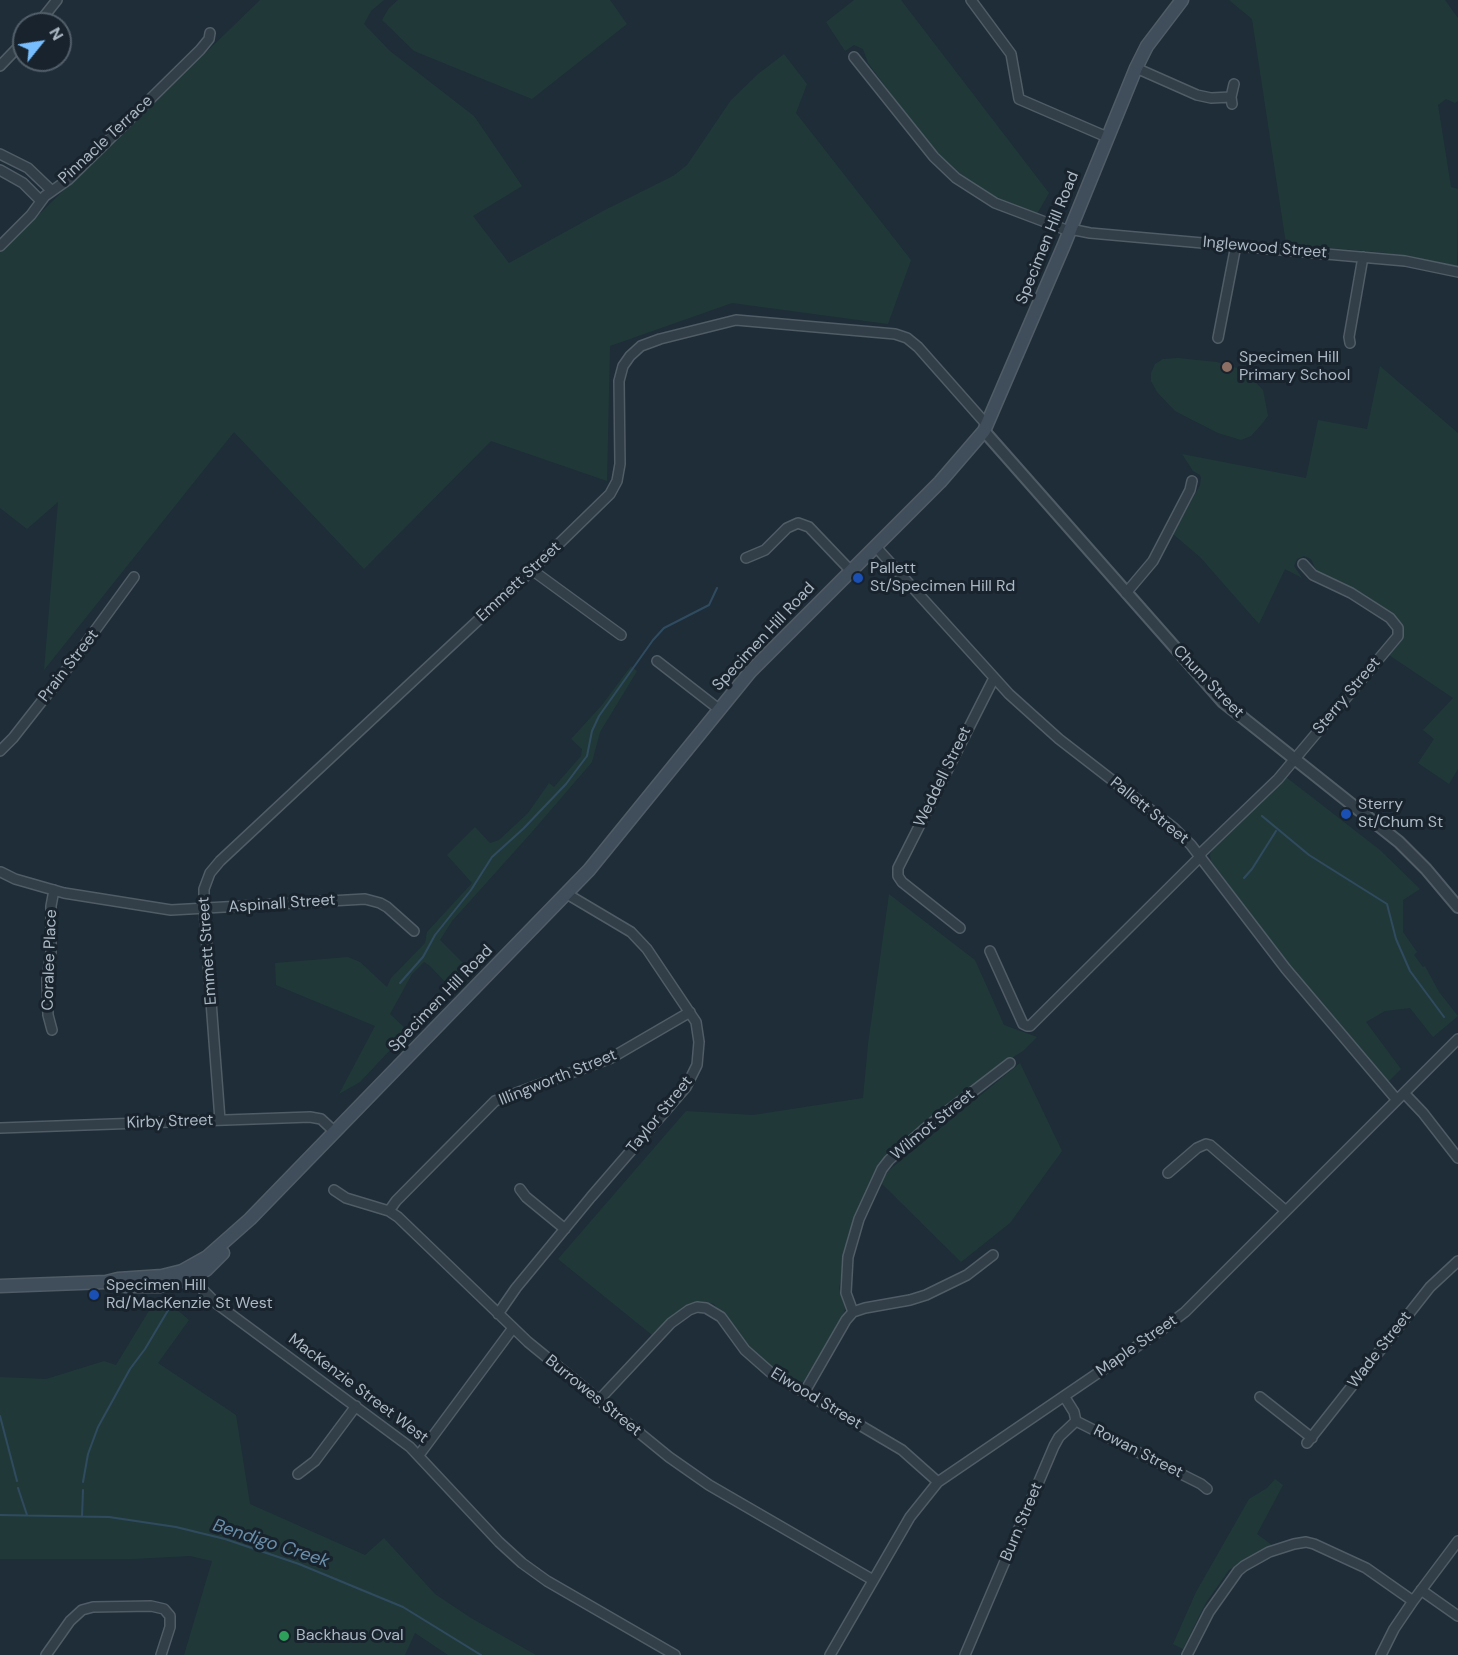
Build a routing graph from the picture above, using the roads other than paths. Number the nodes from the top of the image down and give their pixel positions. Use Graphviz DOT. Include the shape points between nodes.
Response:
graph roads {
  1 [pos="57,0"];
  2 [pos="971,0"];
  3 [pos="1182,0"];
  4 [pos="48,12"];
  5 [pos="210,33"];
  6 [pos="12,54"];
  7 [pos="854,57"];
  8 [pos="0,66"];
  9 [pos="1136,68"];
  10 [pos="1234,84"];
  11 [pos="1107,137"];
  12 [pos="0,153"];
  13 [pos="0,170"];
  14 [pos="51,190"];
  15 [pos="41,201"];
  16 [pos="1070,230"];
  17 [pos="1236,245"];
  18 [pos="0,246"];
  19 [pos="1364,257"];
  20 [pos="1458,272"];
  21 [pos="1218,338"];
  22 [pos="1350,343"];
  23 [pos="986,428"];
  24 [pos="1192,481"];
  25 [pos="876,546"];
  26 [pos="746,558"];
  27 [pos="1303,564"];
  28 [pos="532,570"];
  29 [pos="850,570"];
  30 [pos="134,577"];
  31 [pos="1126,592"];
  32 [pos="621,635"];
  33 [pos="657,661"];
  34 [pos="994,678"];
  35 [pos="720,710"];
  36 [pos="0,751"];
  37 [pos="1295,760"];
  38 [pos="1200,855"];
  39 [pos="2,872"];
  40 [pos="54,890"];
  41 [pos="567,894"];
  42 [pos="1458,907"];
  43 [pos="204,909"];
  44 [pos="960,928"];
  45 [pos="414,931"];
  46 [pos="990,951"];
  47 [pos="690,1012"];
  48 [pos="52,1030"];
  49 [pos="1458,1039"];
  50 [pos="1010,1063"];
  51 [pos="1400,1097"];
  52 [pos="220,1120"];
  53 [pos="0,1128"];
  54 [pos="335,1132"];
  55 [pos="1458,1158"];
  56 [pos="1168,1173"];
  57 [pos="520,1189"];
  58 [pos="334,1190"];
  59 [pos="389,1211"];
  60 [pos="1286,1211"];
  61 [pos="565,1229"];
  62 [pos="993,1255"];
  63 [pos="1458,1261"];
  64 [pos="192,1272"];
  65 [pos="0,1286"];
  66 [pos="854,1312"];
  67 [pos="498,1314"];
  68 [pos="513,1328"];
  69 [pos="804,1393"];
  70 [pos="1064,1396"];
  71 [pos="1260,1397"];
  72 [pos="598,1401"];
  73 [pos="356,1406"];
  74 [pos="1076,1421"];
  75 [pos="419,1455"];
  76 [pos="298,1474"];
  77 [pos="1211,1479"];
  78 [pos="938,1482"];
  79 [pos="1458,1541"];
  80 [pos="873,1580"];
  81 [pos="1421,1590"];
  82 [pos="1413,1601"];
  83 [pos="1458,1616"];
  84 [pos="46,1655"];
  85 [pos="162,1655"];
  86 [pos="675,1655"];
  87 [pos="830,1655"];
  88 [pos="965,1655"];
  89 [pos="1187,1655"];
  90 [pos="1381,1655"];
  1 -- 4 [label="street"];
  2 -- 11 [label="street" via="1011,54 1019,99"];
  3 -- 9 [label="main road, Specimen Hill Road" via="1147,46"];
  5 -- 14 [label="street, Pinnacle Terrace" via="200,50 69,179"];
  6 -- 8 [label="street"];
  7 -- 16 [label="street, Inglewood Street" via="934,157 956,178 995,203"];
  9 -- 10 [label="street" via="1211,98 1231,100"];
  9 -- 11 [label="main road, Specimen Hill Road"];
  11 -- 16 [label="main road, Specimen Hill Road"];
  12 -- 14 [label="street" via="27,168"];
  13 -- 15 [label="street" via="23,183"];
  14 -- 15 [label="street, Pinnacle Terrace"];
  15 -- 18 [label="street, Pinnacle Terrace"];
  16 -- 17 [label="street, Inglewood Street"];
  16 -- 23 [label="main road, Specimen Hill Road"];
  17 -- 19 [label="street, Inglewood Street"];
  17 -- 21 [label="street"];
  19 -- 20 [label="street, Inglewood Street"];
  19 -- 22 [label="street"];
  23 -- 25 [label="main road, Specimen Hill Road"];
  23 -- 28 [label="street, Emmett Street" via="918,347 895,334 736,320 660,339 641,346 623,366 619,381 620,464 610,494"];
  23 -- 31 [label="street, Chum Street"];
  24 -- 31 [label="street" via="1153,561"];
  25 -- 29 [label="main road, Specimen Hill Road"];
  25 -- 34 [label="street, Pallett Street"];
  26 -- 29 [label="street" via="765,550 798,523 809,527"];
  27 -- 37 [label="street, Sterry Street" via="1313,575 1390,618 1399,632"];
  28 -- 32 [label="street"];
  28 -- 43 [label="street, Emmett Street" via="220,861 204,889"];
  29 -- 35 [label="main road, Specimen Hill Road" via="767,654"];
  30 -- 36 [label="street, Prain Street"];
  31 -- 37 [label="street, Chum Street" via="1223,702"];
  33 -- 35 [label="street"];
  34 -- 38 [label="street, Pallett Street" via="1048,730 1174,828"];
  34 -- 44 [label="street, Weddell Street" via="898,868 902,882"];
  35 -- 41 [label="main road, Specimen Hill Road"];
  37 -- 38 [label="street"];
  37 -- 42 [label="street, Chum Street" via="1399,842"];
  38 -- 46 [label="street" via="1033,1024 1023,1024"];
  38 -- 51 [label="street, Pallett Street" via="1286,969"];
  39 -- 40 [label="street, Aspinall Street"];
  40 -- 43 [label="street, Aspinall Street" via="160,909"];
  40 -- 48 [label="street, Coralee Place" via="47,980"];
  41 -- 47 [label="street, Taylor Street" via="638,939"];
  41 -- 54 [label="main road, Specimen Hill Road"];
  43 -- 45 [label="street, Aspinall Street" via="365,899 387,907"];
  43 -- 52 [label="street, Emmett Street"];
  47 -- 59 [label="street, Illingworth Street" via="611,1058 495,1101"];
  47 -- 61 [label="street, Taylor Street" via="699,1042 691,1081"];
  49 -- 51 [label="street, Maple Street"];
  50 -- 66 [label="street, Wilmot Street" via="928,1126 882,1169 859,1220 848,1257 846,1293"];
  51 -- 55 [label="street, Pallett Street" via="1423,1113"];
  51 -- 60 [label="street, Maple Street"];
  52 -- 53 [label="street, Kirby Street"];
  52 -- 54 [label="street, Kirby Street" via="317,1118"];
  54 -- 64 [label="main road, Specimen Hill Road"];
  56 -- 60 [label="street" via="1197,1148 1210,1145"];
  57 -- 61 [label="street"];
  58 -- 59 [label="street, Burrowes Street" via="355,1202"];
  59 -- 67 [label="street, Burrowes Street"];
  60 -- 70 [label="street, Maple Street" via="1185,1312"];
  61 -- 67 [label="street, Taylor Street"];
  62 -- 66 [label="street" via="967,1275 926,1295"];
  63 -- 71 [label="street, Wade Street" via="1430,1287 1309,1441"];
  64 -- 65 [label="main road" via="105,1282"];
  64 -- 73 [label="street, MacKenzie Street West" via="217,1304"];
  66 -- 69 [label="street"];
  67 -- 68 [label="street, Burrowes Street"];
  68 -- 72 [label="street, Burrowes Street"];
  68 -- 75 [label="street"];
  69 -- 72 [label="street, Elwood Street" via="757,1362 714,1311 697,1307 671,1323"];
  69 -- 78 [label="street, Elwood Street" via="902,1450"];
  70 -- 74 [label="street"];
  70 -- 78 [label="street, Maple Street"];
  72 -- 80 [label="street, Burrowes Street" via="710,1485"];
  73 -- 75 [label="street, MacKenzie Street West"];
  73 -- 76 [label="street" via="319,1456"];
  74 -- 77 [label="street, Rowan Street" via="1204,1486"];
  74 -- 88 [label="street, Burn Street" via="1055,1444"];
  75 -- 86 [label="street, MacKenzie Street West" via="522,1563"];
  78 -- 80 [label="street, Maple Street" via="913,1512"];
  79 -- 81 [label="street"];
  80 -- 87 [label="street, Maple Street"];
  81 -- 82 [label="street"];
  81 -- 83 [label="street"];
  82 -- 89 [label="street" via="1366,1568 1314,1544 1281,1547 1238,1572 1209,1612"];
  82 -- 90 [label="street"];
  84 -- 85 [label="street" via="74,1616 88,1608 156,1607 170,1616"];
}
